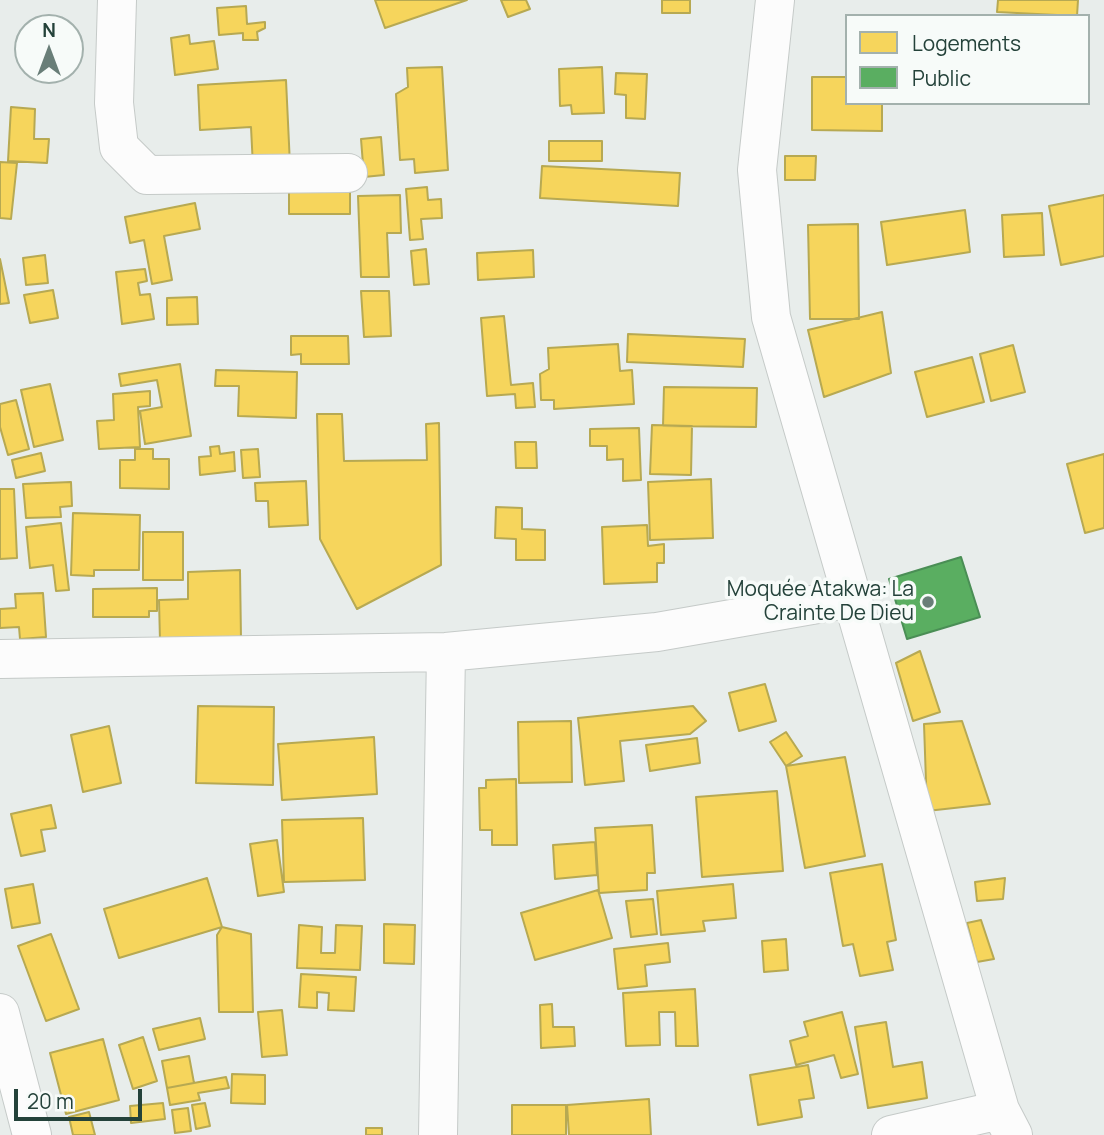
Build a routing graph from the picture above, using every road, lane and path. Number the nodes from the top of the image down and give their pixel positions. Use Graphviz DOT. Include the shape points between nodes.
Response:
graph roads {
  1 [pos="117,0"];
  2 [pos="775,0"];
  3 [pos="348,173"];
  4 [pos="852,598"];
  5 [pos="446,652"];
  6 [pos="0,659"];
  7 [pos="0,1013"];
  8 [pos="1007,1123"];
  9 [pos="32,1135"];
  10 [pos="438,1135"];
  11 [pos="891,1135"];
  1 -- 3 [label="street" via="114,103 119,146 147,175"];
  2 -- 4 [label="street" via="757,170 771,317"];
  4 -- 5 [label="street" via="657,632"];
  4 -- 8 [label="street"];
  5 -- 6 [label="street"];
  5 -- 10 [label="street"];
  7 -- 9 [label="street"];
  8 -- 11 [label="street"];
}
